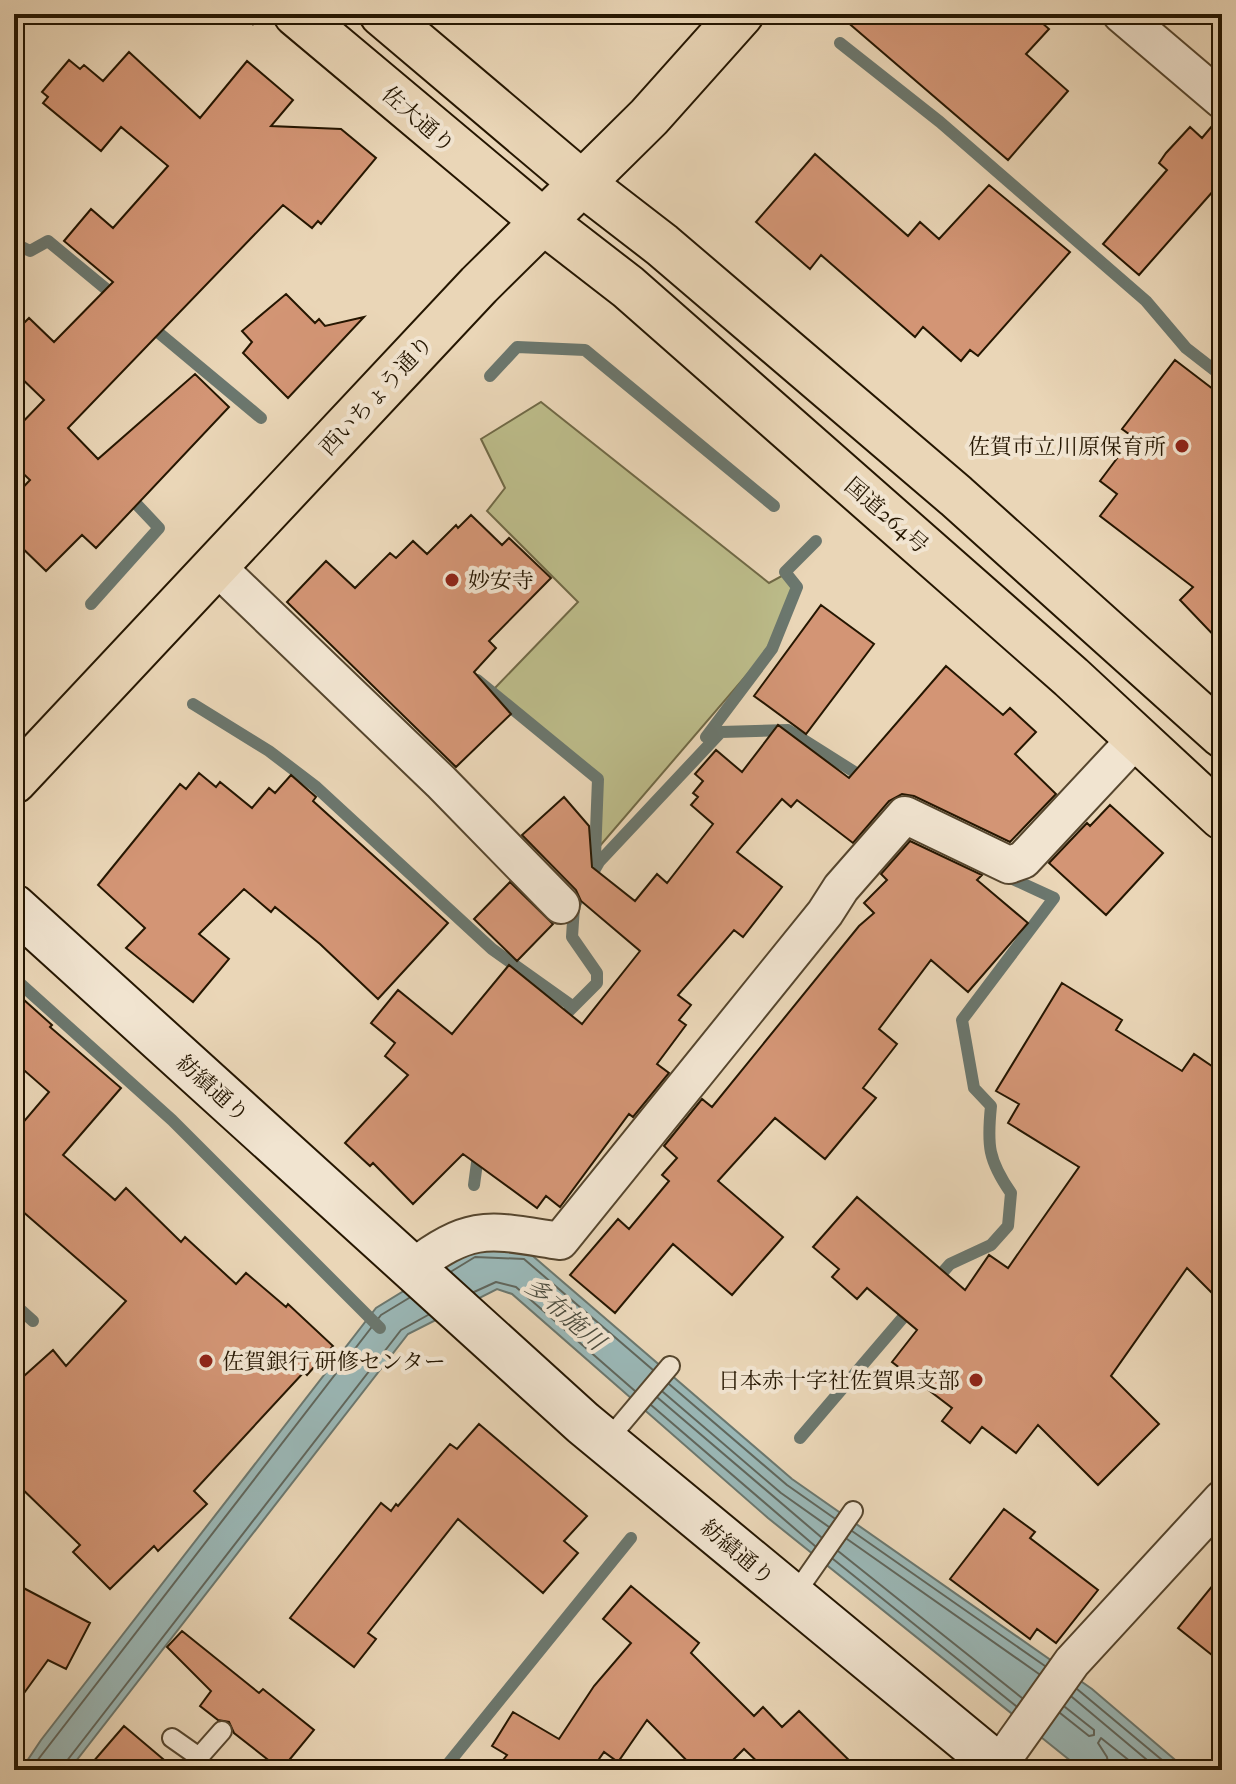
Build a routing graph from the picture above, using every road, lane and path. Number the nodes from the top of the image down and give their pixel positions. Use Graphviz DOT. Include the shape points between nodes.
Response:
graph roads {
  1 [pos="296,14"];
  2 [pos="382,14"];
  3 [pos="741,14"];
  4 [pos="1121,14"];
  5 [pos="1222,100"];
  6 [pos="583,184"];
  7 [pos="544,222"];
  8 [pos="216,566"];
  9 [pos="1215,716"];
  10 [pos="1137,738"];
  11 [pos="14,781"];
  12 [pos="1222,817"];
  13 [pos="561,905"];
  14 [pos="14,907"];
  15 [pos="412,1268"];
  16 [pos="670,1366"];
  17 [pos="619,1426"];
  18 [pos="1222,1499"];
  19 [pos="853,1511"];
  20 [pos="805,1580"];
  21 [pos="222,1731"];
  22 [pos="172,1738"];
  23 [pos="1009,1756"];
  24 [pos="204,1764"];
  1 -- 7 [label="main road, 佐大通り"];
  2 -- 6 [label="main road"];
  3 -- 6 [label="main road, 西いちょう通り"];
  4 -- 5 [label="street"];
  6 -- 7 [label="main road, 西いちょう通り"];
  6 -- 9 [label="main road" via="662,245"];
  7 -- 8 [label="main road, 西いちょう通り"];
  7 -- 10 [label="main road, 国道264号" via="628,287"];
  8 -- 11 [label="main road, 西いちょう通り"];
  8 -- 13 [label="street"];
  10 -- 12 [label="main road, 国道264号"];
  10 -- 15 [label="street" via="1023,860 1009,865 905,815 560,1241 477,1232 440,1247"];
  14 -- 15 [label="street, 紡績通り"];
  15 -- 17 [label="street, 紡績通り" via="478,1328"];
  16 -- 17 [label="lane"];
  17 -- 20 [label="street, 紡績通り"];
  18 -- 23 [label="street" via="1072,1662"];
  19 -- 20 [label="lane"];
  20 -- 23 [label="street, 紡績通り"];
  21 -- 24 [label="lane"];
  22 -- 24 [label="lane"];
}
